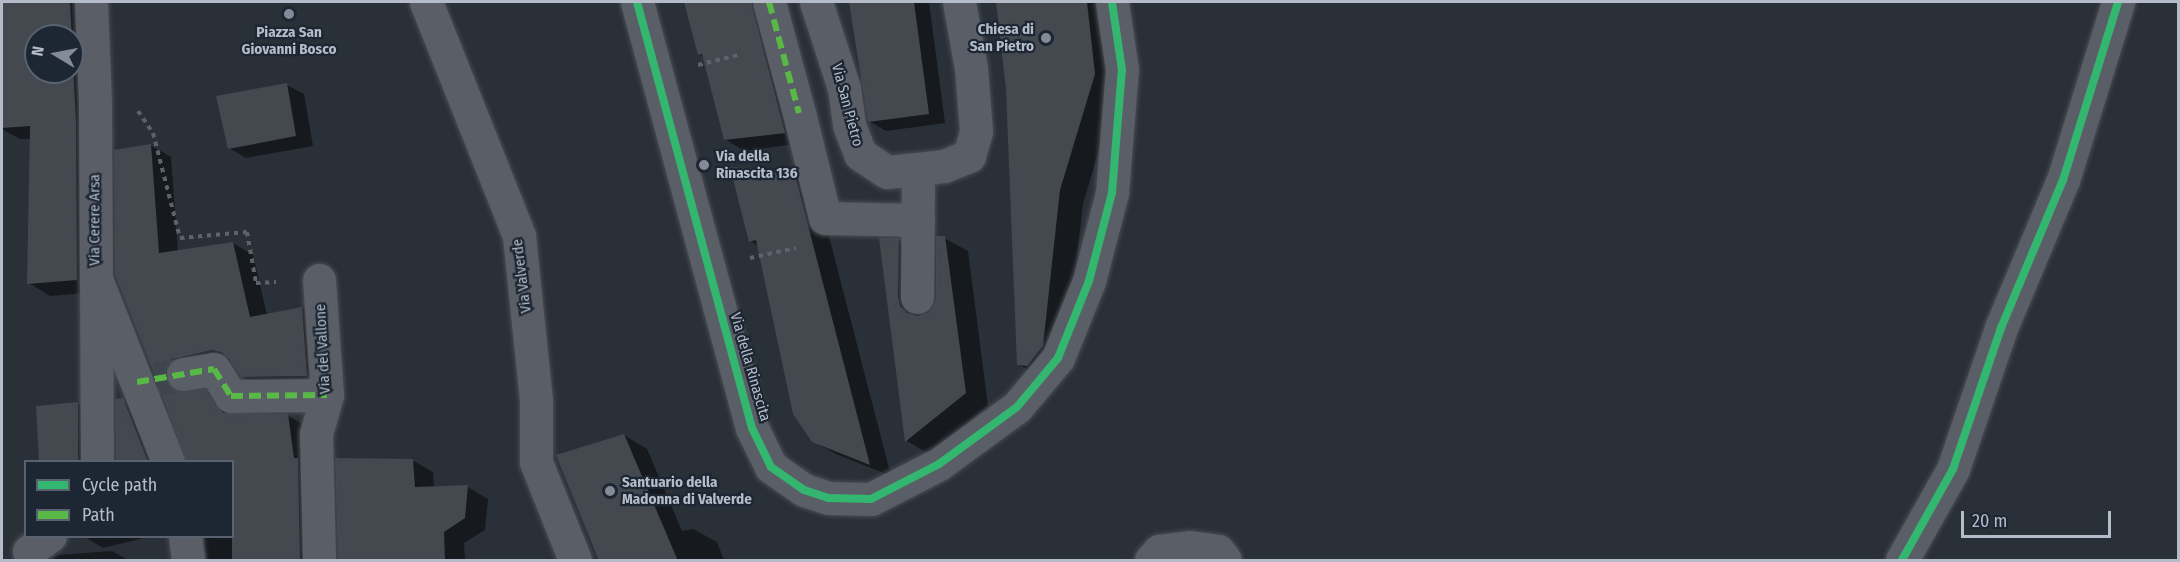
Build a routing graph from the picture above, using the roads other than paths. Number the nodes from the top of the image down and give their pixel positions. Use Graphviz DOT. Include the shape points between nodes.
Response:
graph roads {
  1 [pos="91,2"];
  2 [pos="426,2"];
  3 [pos="637,2"];
  4 [pos="769,2"];
  5 [pos="816,2"];
  6 [pos="958,2"];
  7 [pos="1112,2"];
  8 [pos="2118,2"];
  9 [pos="918,170"];
  10 [pos="918,220"];
  11 [pos="96,279"];
  12 [pos="319,280"];
  13 [pos="917,297"];
  14 [pos="159,378"];
  15 [pos="327,395"];
  16 [pos="97,460"];
  17 [pos="168,460"];
  18 [pos="185,538"];
  19 [pos="188,561"];
  20 [pos="320,561"];
  21 [pos="575,561"];
  22 [pos="1151,561"];
  23 [pos="1225,561"];
  24 [pos="1902,561"];
  1 -- 11 [label="street, Via Cerere Arsa"];
  2 -- 21 [label="street, Via Valverde" via="519,236 536,400 536,462"];
  3 -- 7 [label="street, Via della Rinascita" via="752,428 771,467 804,490 828,498 871,499 939,464 1017,407 1058,358 1089,281 1112,193 1122,70"];
  4 -- 10 [label="street" via="825,218"];
  5 -- 9 [label="street, Via San Pietro" via="860,154 887,172"];
  6 -- 9 [label="street, Via San Pietro" via="971,68 976,131 969,156 944,166"];
  8 -- 24 [label="street" via="2063,180 2001,328 1953,469"];
  9 -- 10 [label="street"];
  10 -- 13 [label="street"];
  11 -- 14 [label="street, Via Cerere Arsa"];
  11 -- 16 [label="street"];
  12 -- 15 [label="street, Via del Vallone"];
  14 -- 15 [label="street" via="214,369 231,396"];
  14 -- 17 [label="street, Via Cerere Arsa"];
  15 -- 20 [label="street, Via del Vallone" via="316,434"];
  18 -- 19 [label="street"];
  22 -- 23 [label="street" via="1159,551 1190,547 1218,551"];
}
